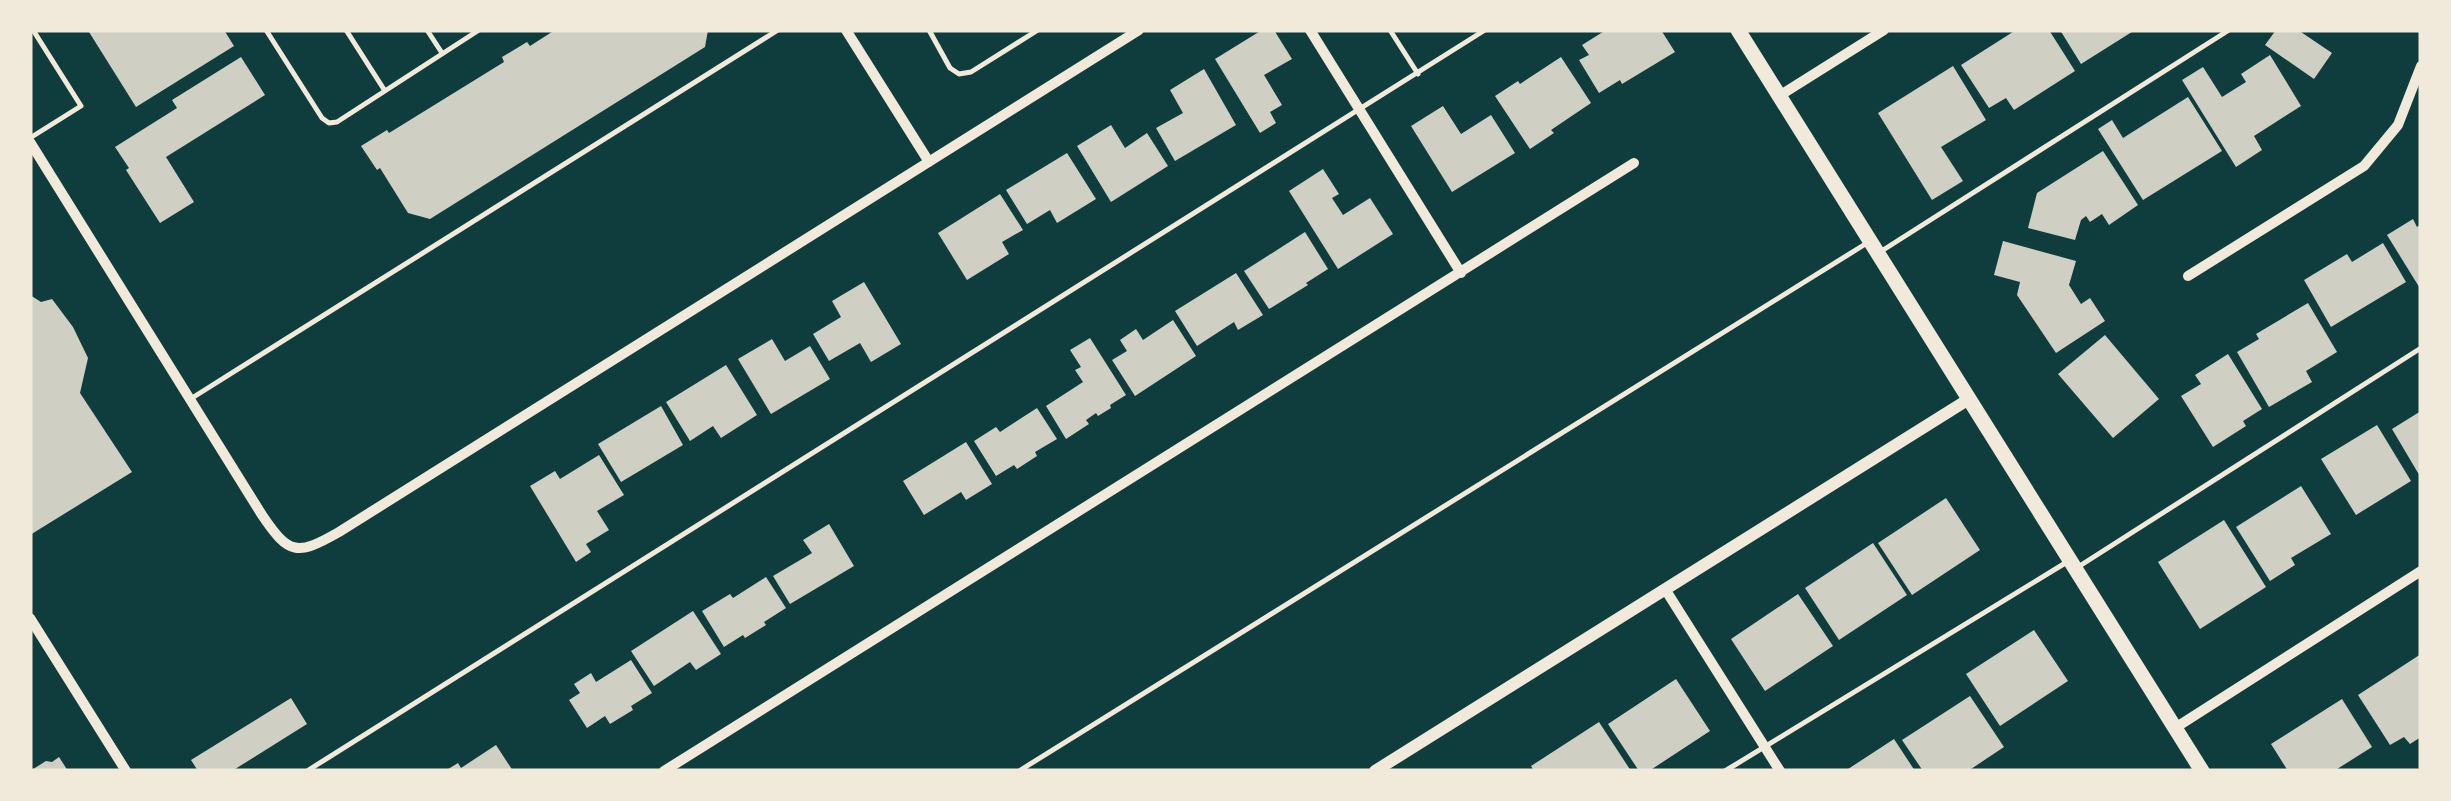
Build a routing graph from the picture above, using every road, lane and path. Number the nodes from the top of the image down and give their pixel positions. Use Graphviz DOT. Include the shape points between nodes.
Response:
graph roads {
  1 [pos="32,30"];
  2 [pos="266,30"];
  3 [pos="346,30"];
  4 [pos="428,30"];
  5 [pos="479,30"];
  6 [pos="778,30"];
  7 [pos="846,30"];
  8 [pos="929,30"];
  9 [pos="1038,30"];
  10 [pos="1139,30"];
  11 [pos="1310,30"];
  12 [pos="1390,30"];
  13 [pos="1485,30"];
  14 [pos="1738,30"];
  15 [pos="1884,30"];
  16 [pos="2229,30"];
  17 [pos="442,54"];
  18 [pos="2421,66"];
  19 [pos="1418,74"];
  20 [pos="385,91"];
  21 [pos="1779,96"];
  22 [pos="1360,110"];
  23 [pos="30,140"];
  24 [pos="929,162"];
  25 [pos="1634,163"];
  26 [pos="1874,247"];
  27 [pos="1461,273"];
  28 [pos="2188,276"];
  29 [pos="2421,348"];
  30 [pos="190,400"];
  31 [pos="1969,400"];
  32 [pos="2072,565"];
  33 [pos="2421,571"];
  34 [pos="1665,590"];
  35 [pos="30,618"];
  36 [pos="2174,728"];
  37 [pos="1764,746"];
  38 [pos="126,771"];
  39 [pos="307,771"];
  40 [pos="664,771"];
  41 [pos="1018,771"];
  42 [pos="1375,771"];
  43 [pos="1726,771"];
  44 [pos="1780,771"];
  45 [pos="2202,771"];
  1 -- 23 [label="lane" via="81,106"];
  2 -- 20 [label="lane" via="329,123"];
  3 -- 20 [label="lane"];
  4 -- 17 [label="lane"];
  5 -- 17 [label="lane"];
  6 -- 30 [label="lane"];
  7 -- 24 [label="street"];
  8 -- 9 [label="lane" via="959,74"];
  10 -- 24 [label="street"];
  11 -- 22 [label="street"];
  12 -- 19 [label="lane"];
  13 -- 19 [label="lane"];
  14 -- 21 [label="main road"];
  15 -- 21 [label="street"];
  16 -- 26 [label="lane"];
  17 -- 20 [label="lane"];
  18 -- 28 [label="street" via="2398,125 2364,166"];
  19 -- 22 [label="lane"];
  21 -- 26 [label="main road"];
  22 -- 27 [label="street"];
  22 -- 39 [label="lane"];
  23 -- 30 [label="street"];
  24 -- 30 [label="street" via="313,547 279,540"];
  25 -- 27 [label="street"];
  26 -- 31 [label="main road"];
  26 -- 41 [label="lane"];
  27 -- 40 [label="street"];
  29 -- 32 [label="lane"];
  31 -- 32 [label="main road"];
  31 -- 34 [label="street"];
  32 -- 36 [label="main road"];
  32 -- 37 [label="lane"];
  33 -- 36 [label="street"];
  34 -- 37 [label="street"];
  34 -- 42 [label="street"];
  35 -- 38 [label="street"];
  36 -- 45 [label="main road"];
  37 -- 43 [label="lane"];
  37 -- 44 [label="street"];
}
